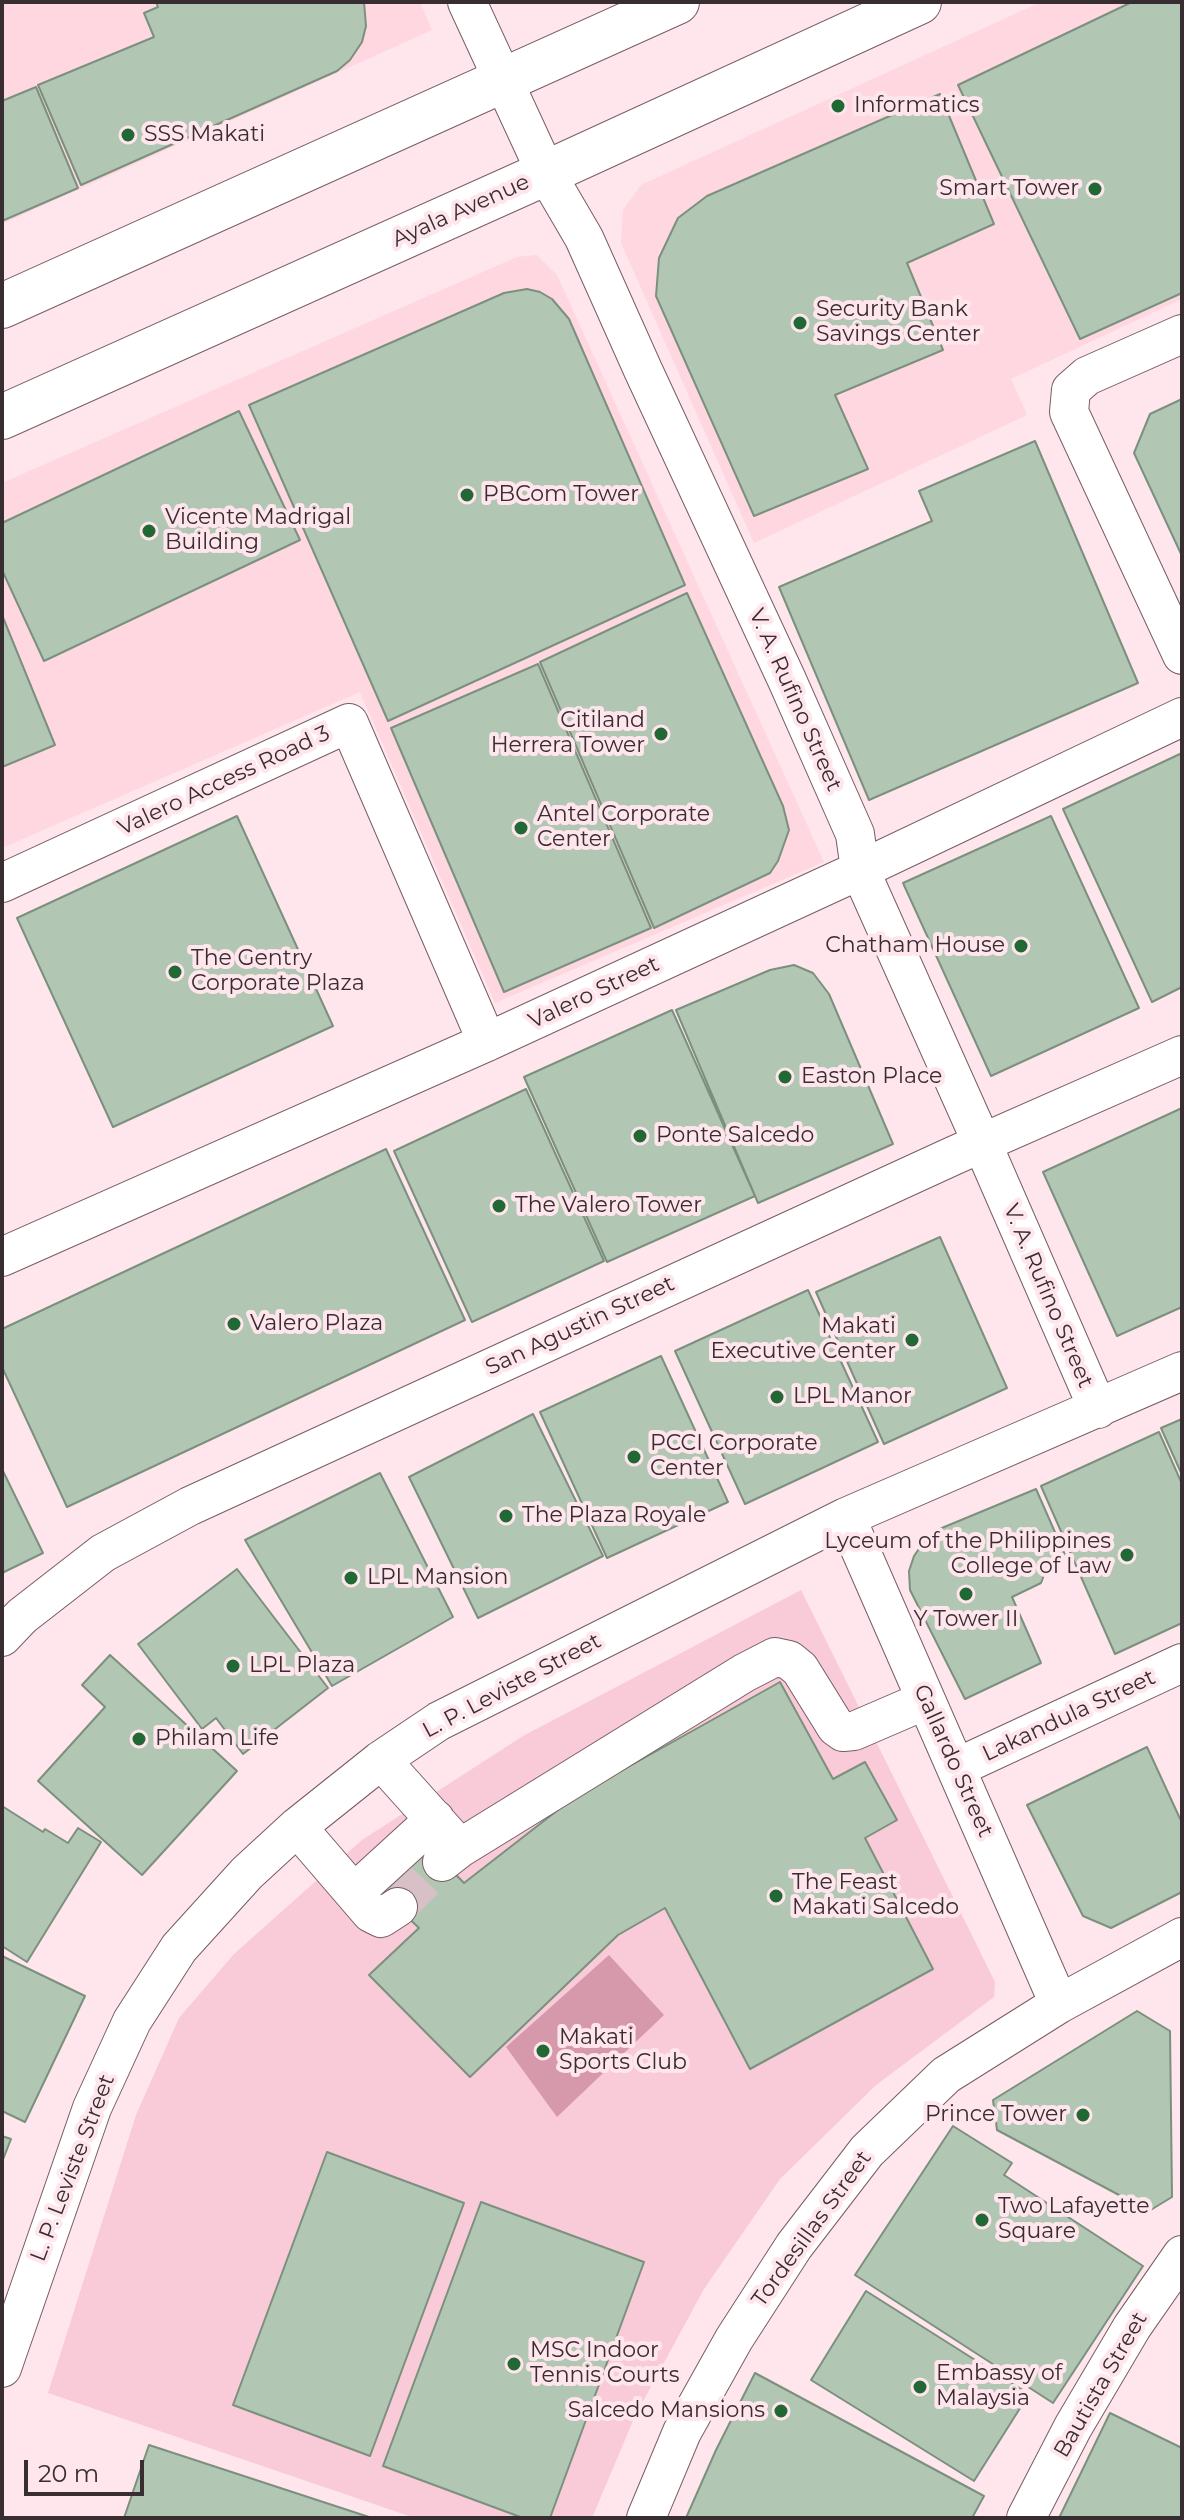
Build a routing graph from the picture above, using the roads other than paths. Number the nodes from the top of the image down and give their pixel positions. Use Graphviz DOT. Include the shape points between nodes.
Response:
graph roads {
  1 [pos="467,2"];
  2 [pos="677,2"];
  3 [pos="919,2"];
  4 [pos="503,80"];
  5 [pos="546,173"];
  6 [pos="2,306"];
  7 [pos="1182,334"];
  8 [pos="2,417"];
  9 [pos="1182,655"];
  10 [pos="1182,717"];
  11 [pos="860,870"];
  12 [pos="2,883"];
  13 [pos="487,1042"];
  14 [pos="1182,1055"];
  15 [pos="982,1143"];
  16 [pos="2,1257"];
  17 [pos="1182,1371"];
  18 [pos="1098,1409"];
  19 [pos="846,1517"];
  20 [pos="2,1637"];
  21 [pos="1182,1663"];
  22 [pos="926,1700"];
  23 [pos="381,1760"];
  24 [pos="956,1768"];
  25 [pos="435,1819"];
  26 [pos="297,1827"];
  27 [pos="354,1893"];
  28 [pos="398,1907"];
  29 [pos="1182,1937"];
  30 [pos="1059,2004"];
  31 [pos="1182,2255"];
  32 [pos="8,2328"];
  33 [pos="2,2368"];
  34 [pos="646,2518"];
  35 [pos="1026,2518"];
  1 -- 4 [label="street, V. A. Rufino Street"];
  2 -- 4 [label="main road"];
  3 -- 5 [label="main road, Ayala Avenue"];
  4 -- 5 [label="street, V. A. Rufino Street"];
  4 -- 6 [label="main road"];
  5 -- 8 [label="main road, Ayala Avenue"];
  5 -- 11 [label="street, V. A. Rufino Street" via="584,238 787,680 855,834"];
  7 -- 9 [label="street" via="1087,376 1071,390 1069,412"];
  10 -- 11 [label="street, Valero Street"];
  11 -- 13 [label="street, Valero Street"];
  11 -- 15 [label="street, V. A. Rufino Street"];
  12 -- 13 [label="street, Valero Access Road 3" via="349,723"];
  13 -- 16 [label="street, Valero Street"];
  14 -- 15 [label="street, San Agustin Street"];
  15 -- 18 [label="street, V. A. Rufino Street"];
  15 -- 20 [label="street, San Agustin Street" via="190,1506 103,1553"];
  17 -- 18 [label="street, L. P. Leviste Street"];
  18 -- 19 [label="street, L. P. Leviste Street"];
  19 -- 22 [label="street, Gallardo Street"];
  19 -- 23 [label="street, L. P. Leviste Street" via="439,1721"];
  21 -- 24 [label="street, Lakandula Street"];
  22 -- 24 [label="street, Gallardo Street"];
  22 -- 25 [label="street" via="843,1732 800,1669 775,1657 451,1855"];
  23 -- 25 [label="street"];
  23 -- 26 [label="street, L. P. Leviste Street"];
  24 -- 30 [label="street, Gallardo Street"];
  25 -- 27 [label="street"];
  26 -- 27 [label="street"];
  26 -- 32 [label="street, L. P. Leviste Street" via="179,1948 132,2021 92,2108"];
  27 -- 28 [label="street" via="381,1918"];
  29 -- 30 [label="street, Tordesillas Street"];
  30 -- 34 [label="street, Tordesillas Street" via="946,2075 867,2151 794,2246 734,2339 682,2432"];
  31 -- 35 [label="street, Bautista Street" via="1132,2327"];
  32 -- 33 [label="street, L. P. Leviste Street"];
}
